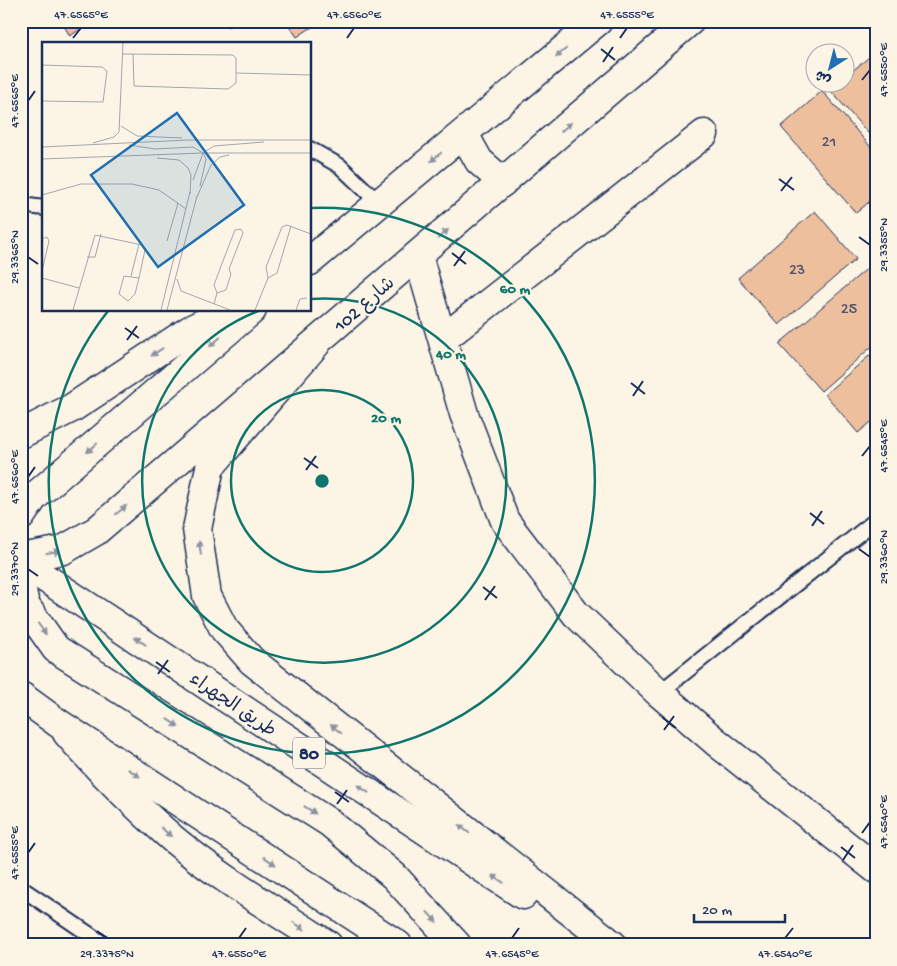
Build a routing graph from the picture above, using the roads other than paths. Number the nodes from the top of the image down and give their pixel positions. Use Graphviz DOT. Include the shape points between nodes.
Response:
graph roads {
  1 [pos="598,21"];
  2 [pos="690,21"];
  3 [pos="464,134"];
  4 [pos="704,134"];
  5 [pos="311,150"];
  6 [pos="503,182"];
  7 [pos="380,204"];
  8 [pos="21,205"];
  9 [pos="42,208"];
  10 [pos="418,256"];
  11 [pos="311,260"];
  12 [pos="227,311"];
  13 [pos="251,311"];
  14 [pos="443,339"];
  15 [pos="316,344"];
  16 [pos="21,434"];
  17 [pos="21,516"];
  18 [pos="876,520"];
  19 [pos="21,558"];
  20 [pos="21,562"];
  21 [pos="21,586"];
  22 [pos="660,693"];
  23 [pos="21,696"];
  24 [pos="58,723"];
  25 [pos="876,868"];
  26 [pos="21,888"];
  27 [pos="105,945"];
  28 [pos="328,945"];
  29 [pos="398,945"];
  30 [pos="457,945"];
  31 [pos="597,945"];
  32 [pos="613,945"];
  1 -- 3 [label="main road, one-way"];
  6 -- 2 [label="main road, شارع 102, one-way"];
  3 -- 6 [label="main road" via="479,162"];
  3 -- 7 [label="main road, one-way"];
  4 -- 14 [label="main road"];
  5 -- 7 [label="lane" via="340,166"];
  10 -- 6 [label="main road, شارع 102, one-way"];
  7 -- 11 [label="main road"];
  8 -- 9 [label="lane"];
  10 -- 14 [label="main road"];
  10 -- 15 [label="main road, شارع 102"];
  12 -- 16 [label="main road, one-way" via="190,330 72,408"];
  13 -- 17 [label="main road, one-way" via="34,498"];
  14 -- 22 [label="main road" via="464,414 505,521 576,614"];
  19 -- 15 [label="main road, شارع 102, one-way" via="63,550 96,531"];
  32 -- 15 [label="main road, one-way" via="252,661 224,629 207,596 197,529 210,467"];
  18 -- 22 [label="lane"];
  31 -- 20 [label="main road, طريق الجهراء / 80, one-way"];
  21 -- 30 [label="main road, one-way" via="25,605 56,649 330,823 394,876"];
  22 -- 25 [label="main road" via="716,742"];
  23 -- 24 [label="main road"];
  24 -- 28 [label="main road, one-way" via="126,797 174,840"];
  24 -- 29 [label="main road, one-way"];
  26 -- 27 [label="lane"];
}
